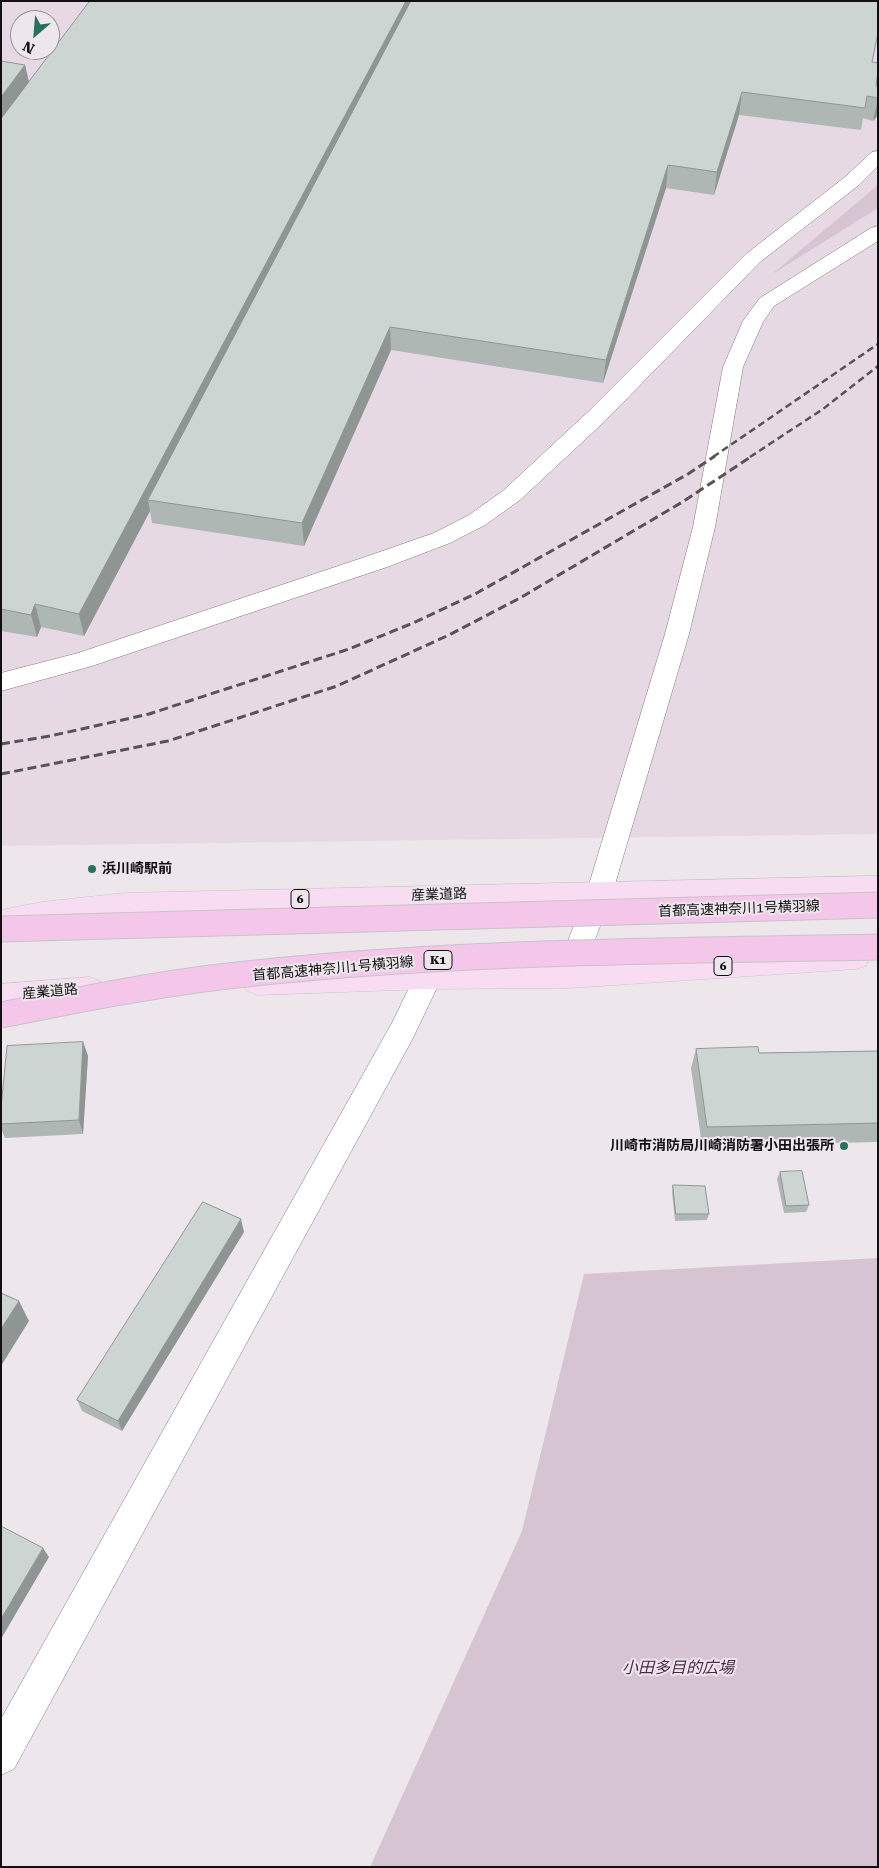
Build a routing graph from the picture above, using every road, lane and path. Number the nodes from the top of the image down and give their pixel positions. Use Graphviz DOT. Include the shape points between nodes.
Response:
graph roads {
  1 [pos="878,156"];
  2 [pos="878,232"];
  3 [pos="1,682"];
  4 [pos="878,887"];
  5 [pos="600,891"];
  6 [pos="878,905"];
  7 [pos="1,921"];
  8 [pos="1,929"];
  9 [pos="878,947"];
  10 [pos="878,957"];
  11 [pos="569,976"];
  12 [pos="428,977"];
  13 [pos="1,996"];
  14 [pos="1,1015"];
  15 [pos="1,1756"];
  1 -- 3 [label="street" via="852,181 753,258 597,416 512,495 476,520 442,538 83,660"];
  2 -- 5 [label="street" via="767,302 741,344 733,367 704,527 678,634"];
  4 -- 5 [label="main road, 産業道路 / 6"];
  5 -- 7 [label="main road, 産業道路 / 6" via="137,903 40,912"];
  5 -- 11 [label="street"];
  6 -- 8 [label="highway, 首都高速神奈川1号横羽線, bridge"];
  9 -- 14 [label="highway, 首都高速神奈川1号横羽線 / K1, bridge" via="531,956 336,966 159,986"];
  10 -- 11 [label="main road, 産業道路 / 6"];
  11 -- 12 [label="main road, 産業道路 / 6"];
  12 -- 13 [label="main road, 産業道路 / 6" via="92,989"];
  12 -- 15 [label="street" via="403,1029"];
}
